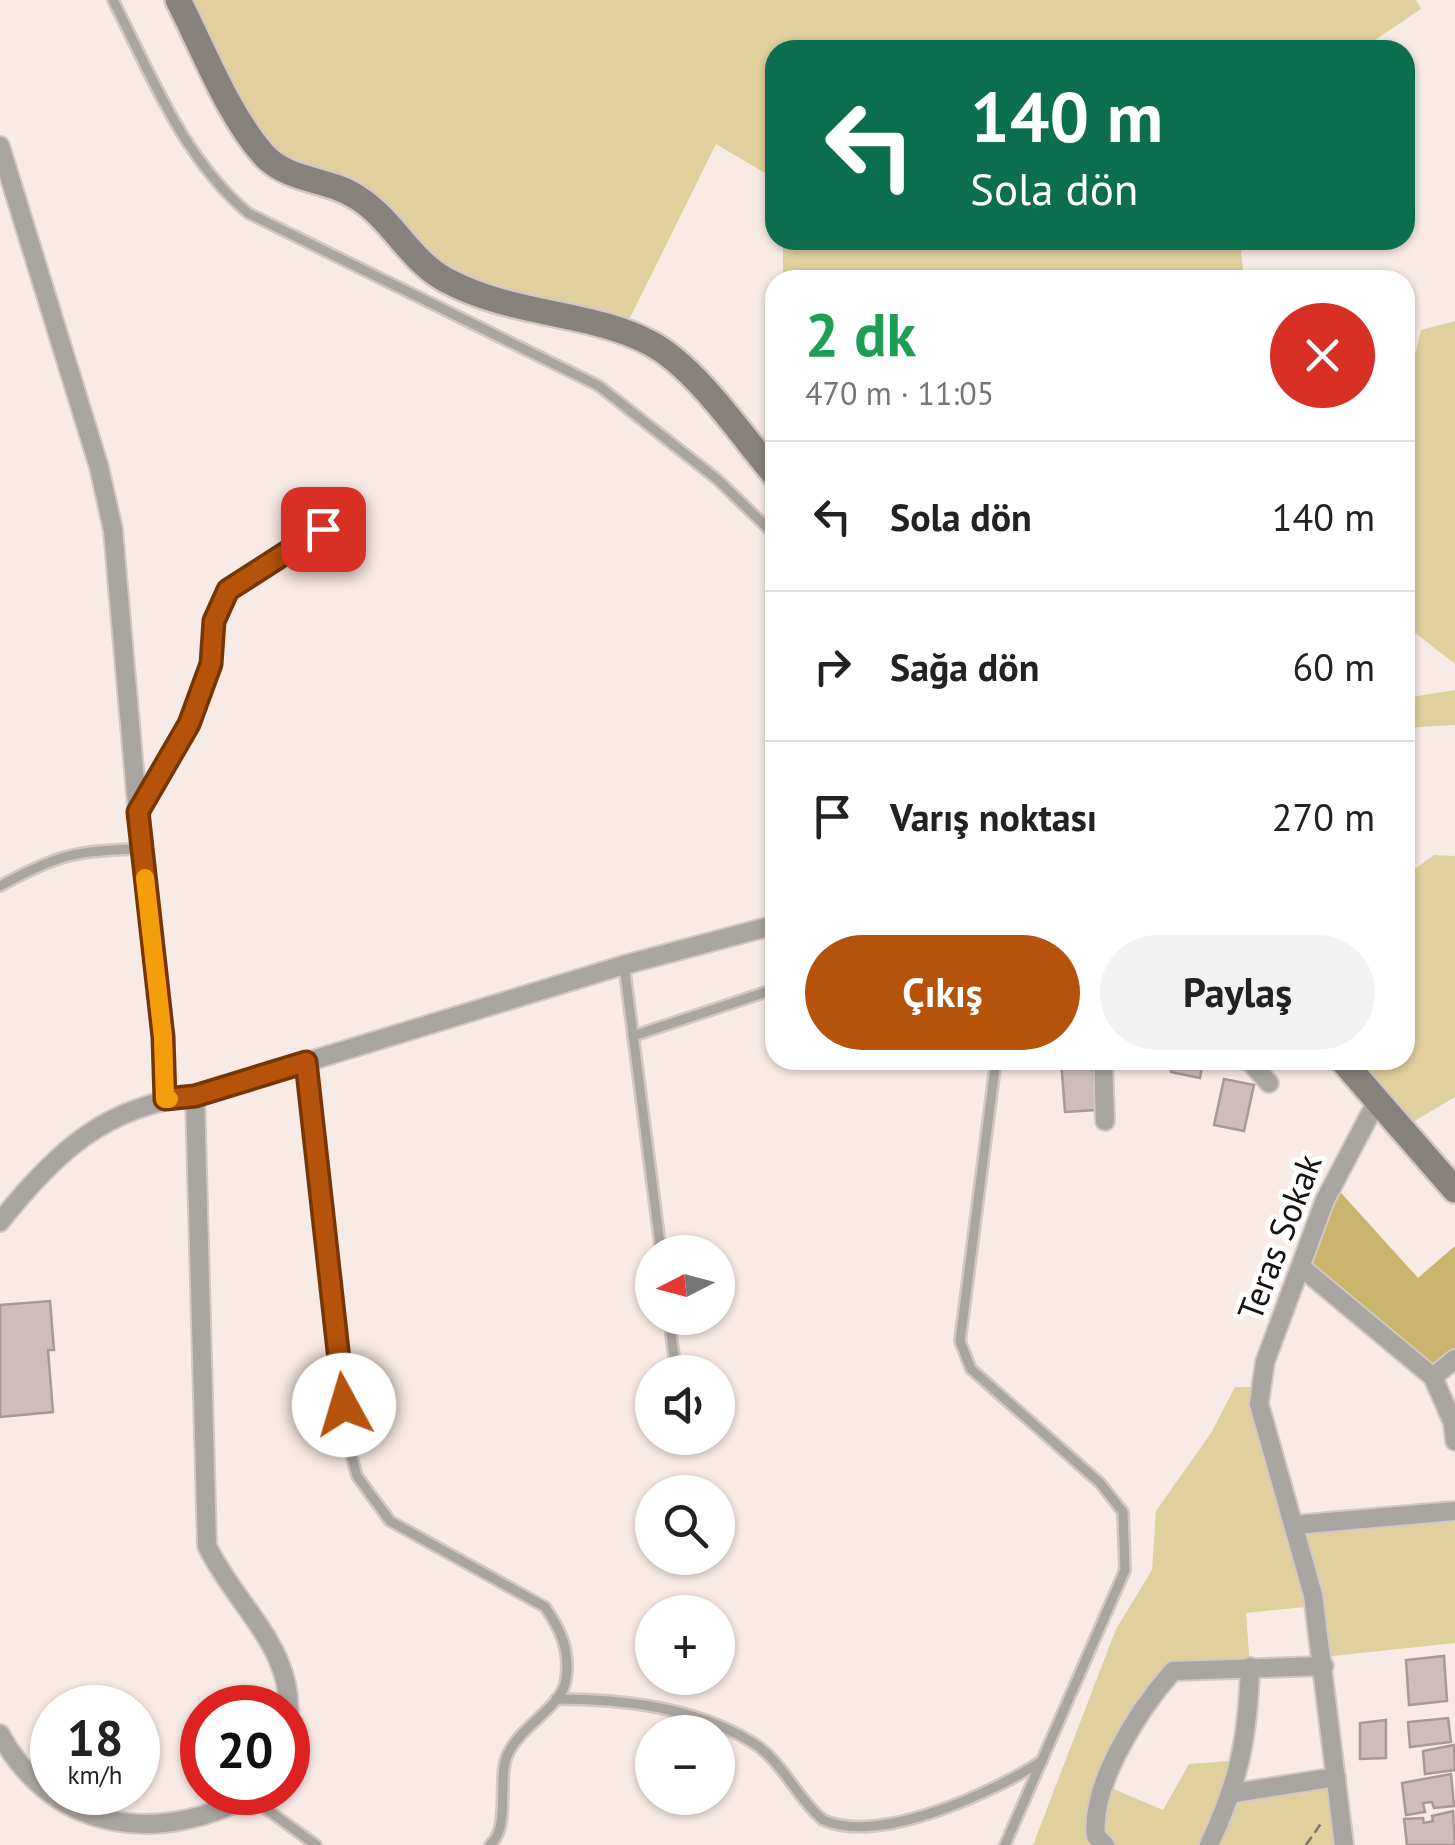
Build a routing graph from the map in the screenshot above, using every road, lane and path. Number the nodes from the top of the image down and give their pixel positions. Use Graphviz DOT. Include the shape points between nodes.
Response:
graph roads {
  1 [pos="113,0"];
  2 [pos="178,0"];
  3 [pos="0,146"];
  4 [pos="765,463"];
  5 [pos="765,525"];
  6 [pos="323,529"];
  7 [pos="138,812"];
  8 [pos="142,849"];
  9 [pos="0,886"];
  10 [pos="765,928"];
  11 [pos="624,965"];
  12 [pos="765,992"];
  13 [pos="633,1036"];
  14 [pos="306,1062"];
  15 [pos="995,1070"];
  16 [pos="1104,1070"];
  17 [pos="1257,1070"];
  18 [pos="1351,1070"];
  19 [pos="1269,1083"];
  20 [pos="195,1096"];
  21 [pos="165,1099"];
  22 [pos="1377,1101"];
  23 [pos="1106,1121"];
  24 [pos="1455,1190"];
  25 [pos="0,1222"];
  26 [pos="659,1235"];
  27 [pos="1301,1267"];
  28 [pos="1455,1359"];
  29 [pos="1433,1378"];
  30 [pos="1455,1441"];
  31 [pos="1455,1510"];
  32 [pos="1294,1525"];
  33 [pos="1324,1666"];
  34 [pos="1250,1667"];
  35 [pos="284,1685"];
  36 [pos="556,1699"];
  37 [pos="2,1743"];
  38 [pos="1044,1760"];
  39 [pos="1336,1777"];
  40 [pos="1234,1793"];
  41 [pos="230,1815"];
  42 [pos="279,1815"];
  43 [pos="316,1845"];
  44 [pos="490,1845"];
  45 [pos="1005,1845"];
  46 [pos="1105,1845"];
  47 [pos="1209,1845"];
  48 [pos="1344,1845"];
  1 -- 5 [label="lane" via="184,138 218,188 248,213 600,386"];
  2 -- 4 [label="street" via="241,120 282,170 356,196 411,254 477,296 649,342 680,364"];
  3 -- 7 [label="street" via="113,530"];
  6 -- 7 [label="lane" via="228,590 189,724"];
  7 -- 8 [label="street"];
  8 -- 9 [label="lane" via="80,850"];
  8 -- 21 [label="street"];
  10 -- 11 [label="street"];
  11 -- 13 [label="lane"];
  11 -- 14 [label="street"];
  12 -- 13 [label="lane"];
  13 -- 26 [label="lane"];
  14 -- 20 [label="street"];
  14 -- 36 [label="lane" via="357,1476 390,1521 546,1607 567,1652 566,1684"];
  15 -- 38 [label="lane" via="960,1341 970,1369 1100,1483 1123,1512 1124,1570"];
  16 -- 23 [label="street"];
  17 -- 19 [label="street"];
  18 -- 22 [label="street"];
  20 -- 21 [label="street"];
  20 -- 35 [label="street" via="207,1546 281,1660"];
  21 -- 25 [label="street" via="94,1128 44,1167"];
  22 -- 24 [label="street"];
  22 -- 27 [label="street, Teras Sokak" via="1325,1200"];
  27 -- 29 [label="street"];
  27 -- 32 [label="street, Teras Sokak" via="1266,1362 1259,1404"];
  28 -- 29 [label="street"];
  29 -- 30 [label="street"];
  31 -- 32 [label="street"];
  32 -- 33 [label="street"];
  33 -- 34 [label="street"];
  33 -- 39 [label="street"];
  34 -- 40 [label="street"];
  34 -- 46 [label="street" via="1173,1671 1150,1697 1094,1814 1096,1836"];
  36 -- 38 [label="lane" via="660,1708 751,1742 786,1772 823,1820 850,1833 886,1834 940,1817"];
  36 -- 44 [label="lane" via="523,1727 508,1753"];
  37 -- 41 [label="street" via="42,1795 116,1839 154,1844"];
  38 -- 45 [label="lane"];
  39 -- 40 [label="street"];
  39 -- 48 [label="street"];
  40 -- 47 [label="street"];
  42 -- 43 [label="lane"];
}
